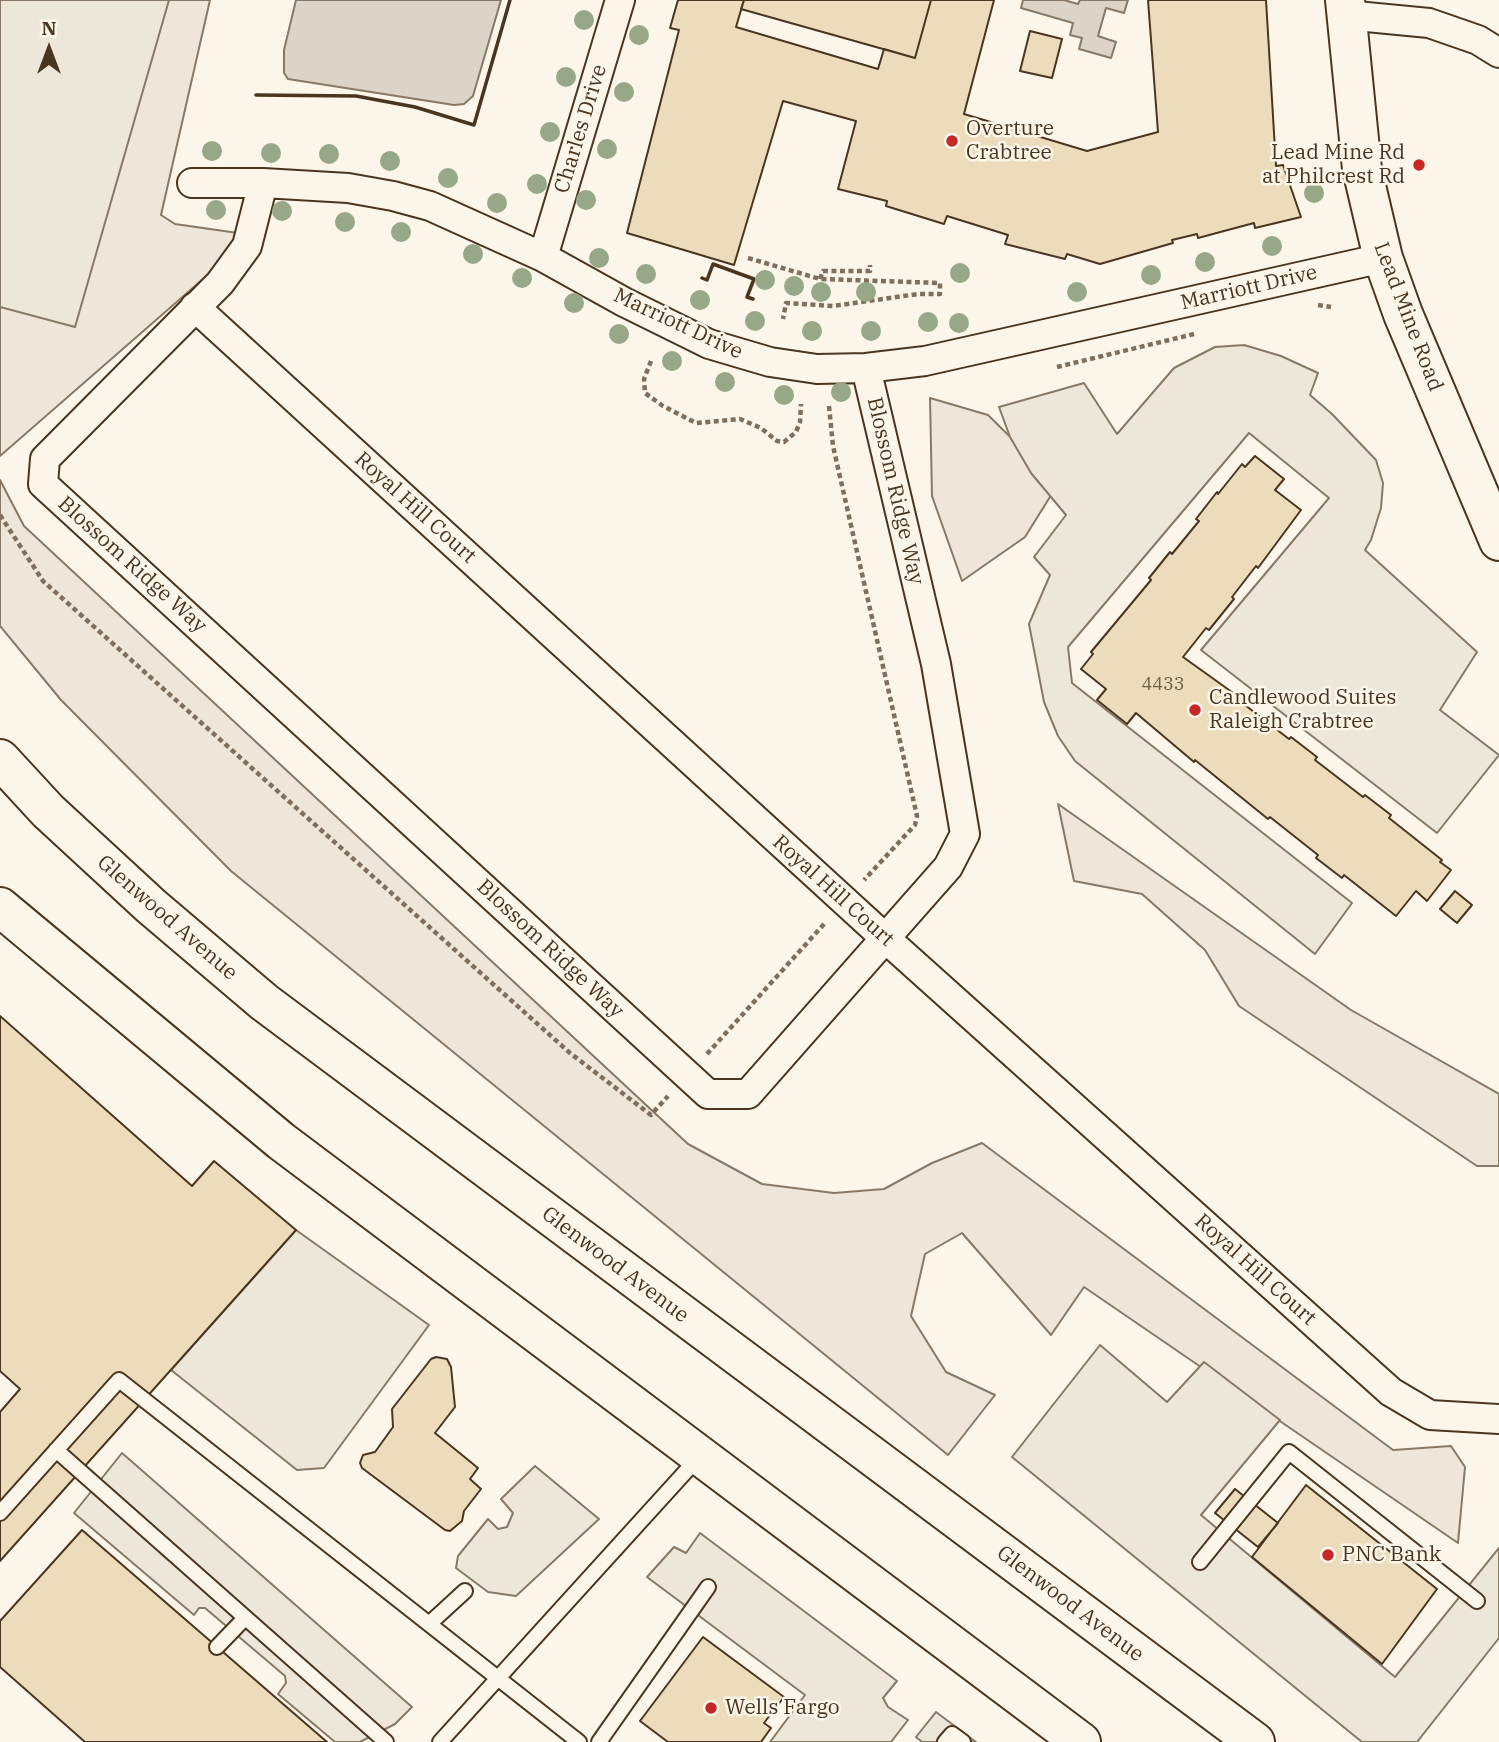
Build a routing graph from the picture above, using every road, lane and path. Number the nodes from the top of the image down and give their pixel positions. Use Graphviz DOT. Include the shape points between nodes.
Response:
graph roads {
  1 [pos="620,0"];
  2 [pos="1345,8"];
  3 [pos="1499,52"];
  4 [pos="192,183"];
  5 [pos="263,183"];
  6 [pos="543,257"];
  7 [pos="748,258"];
  8 [pos="1382,258"];
  9 [pos="870,265"];
  10 [pos="820,279"];
  11 [pos="195,307"];
  12 [pos="1331,307"];
  13 [pos="1305,308"];
  14 [pos="783,319"];
  15 [pos="1201,333"];
  16 [pos="651,361"];
  17 [pos="1058,367"];
  18 [pos="866,368"];
  19 [pos="801,404"];
  20 [pos="829,406"];
  21 [pos="0,515"];
  22 [pos="1499,541"];
  23 [pos="0,759"];
  24 [pos="857,887"];
  25 [pos="0,907"];
  26 [pos="826,922"];
  27 [pos="885,938"];
  28 [pos="699,1062"];
  29 [pos="676,1087"];
  30 [pos="1499,1419"];
  31 [pos="55,1450"];
  32 [pos="700,1456"];
  33 [pos="0,1513"];
  34 [pos="1200,1562"];
  35 [pos="708,1587"];
  36 [pos="465,1591"];
  37 [pos="1477,1601"];
  38 [pos="245,1618"];
  39 [pos="429,1624"];
  40 [pos="217,1647"];
  41 [pos="498,1678"];
  42 [pos="386,1742"];
  43 [pos="440,1742"];
  44 [pos="579,1742"];
  45 [pos="599,1742"];
  46 [pos="945,1742"];
  47 [pos="963,1742"];
  48 [pos="1081,1742"];
  49 [pos="1255,1742"];
  1 -- 6 [label="street, Charles Drive"];
  2 -- 3 [label="street" via="1429,23"];
  2 -- 8 [label="main road, Lead Mine Road" via="1362,169"];
  4 -- 5 [label="street, Marriott Drive"];
  5 -- 6 [label="street, Marriott Drive" via="393,196 440,210"];
  5 -- 11 [label="street, Blossom Ridge Way" via="247,246"];
  6 -- 18 [label="street, Marriott Drive" via="709,344 770,362 817,369"];
  7 -- 10 [label="path"];
  8 -- 18 [label="street, Marriott Drive" via="954,355"];
  8 -- 22 [label="main road, Lead Mine Road"];
  9 -- 10 [label="path" via="870,271 824,271"];
  10 -- 14 [label="path" via="940,284 940,294 834,306 786,303"];
  11 -- 27 [label="street, Royal Hill Court"];
  11 -- 27 [label="street, Blossom Ridge Way" via="45,459 43,484 701,1088 708,1094 748,1094"];
  12 -- 13 [label="path"];
  15 -- 17 [label="path"];
  16 -- 19 [label="path" via="644,379 646,393 696,423 740,419 784,442 796,432"];
  18 -- 27 [label="street, Blossom Ridge Way" via="936,664 965,834 948,867"];
  20 -- 24 [label="path" via="834,446 917,816 915,825"];
  21 -- 29 [label="path" via="43,582 569,1053 651,1115"];
  23 -- 49 [label="main road, Glenwood Avenue" via="48,811 142,898 264,1002"];
  25 -- 32 [label="main road" via="281,1141"];
  26 -- 28 [label="path"];
  27 -- 30 [label="street, Royal Hill Court" via="1391,1392 1430,1415"];
  31 -- 33 [label="lane"];
  31 -- 38 [label="lane"];
  31 -- 39 [label="lane" via="119,1380"];
  32 -- 41 [label="lane"];
  32 -- 48 [label="main road"];
  34 -- 37 [label="lane" via="1289,1452"];
  35 -- 45 [label="lane"];
  36 -- 39 [label="lane"];
  38 -- 40 [label="lane"];
  38 -- 42 [label="lane"];
  39 -- 41 [label="lane"];
  41 -- 43 [label="lane"];
  41 -- 44 [label="lane"];
  46 -- 47 [label="lane" via="952,1734"];
}
